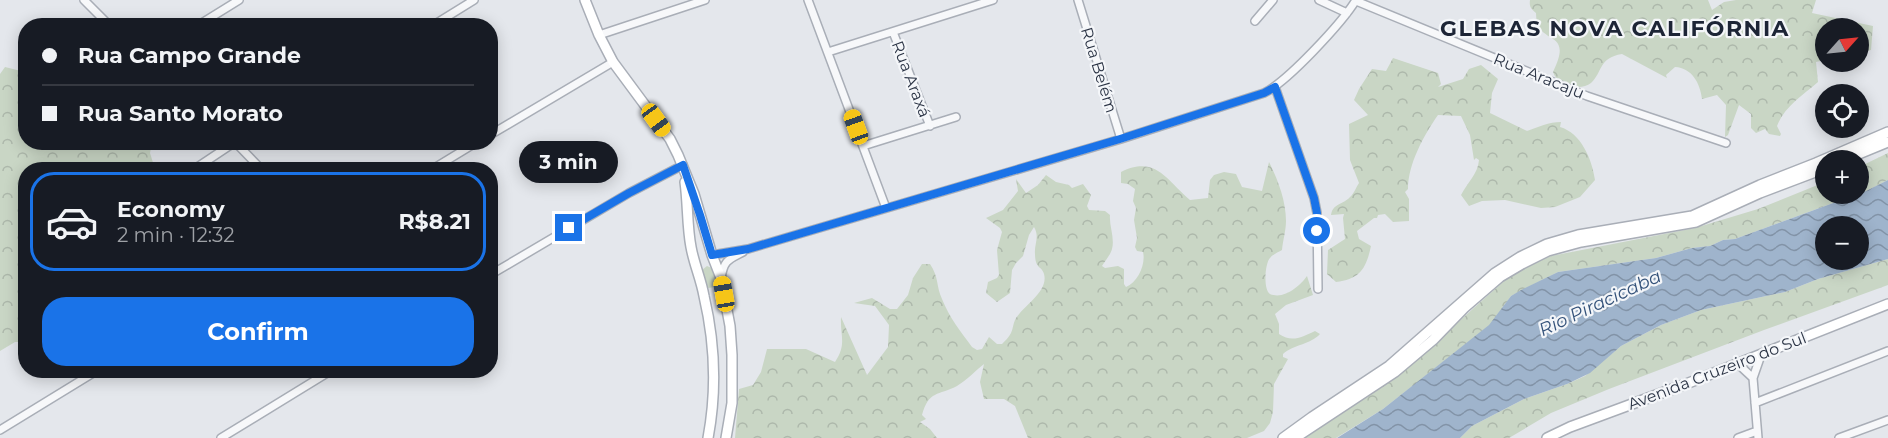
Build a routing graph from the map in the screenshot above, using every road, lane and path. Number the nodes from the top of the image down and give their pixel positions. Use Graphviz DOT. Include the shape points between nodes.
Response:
graph roads {
  1 [pos="84,0"];
  2 [pos="239,0"];
  3 [pos="474,0"];
  4 [pos="585,0"];
  5 [pos="705,0"];
  6 [pos="808,0"];
  7 [pos="993,0"];
  8 [pos="1078,0"];
  9 [pos="1273,0"];
  10 [pos="1319,0"];
  11 [pos="1356,0"];
  12 [pos="1347,13"];
  13 [pos="102,18"];
  14 [pos="210,18"];
  15 [pos="445,18"];
  16 [pos="1255,21"];
  17 [pos="893,32"];
  18 [pos="599,34"];
  19 [pos="828,52"];
  20 [pos="613,62"];
  21 [pos="1275,87"];
  22 [pos="956,117"];
  23 [pos="930,126"];
  24 [pos="498,130"];
  25 [pos="1888,132"];
  26 [pos="1120,139"];
  27 [pos="1888,142"];
  28 [pos="1726,143"];
  29 [pos="863,146"];
  30 [pos="224,150"];
  31 [pos="242,150"];
  32 [pos="464,150"];
  33 [pos="1868,150"];
  34 [pos="205,162"];
  35 [pos="254,162"];
  36 [pos="444,162"];
  37 [pos="683,165"];
  38 [pos="1815,172"];
  39 [pos="886,208"];
  40 [pos="748,249"];
  41 [pos="712,255"];
  42 [pos="696,267"];
  43 [pos="498,270"];
  44 [pos="721,278"];
  45 [pos="1318,289"];
  46 [pos="704,294"];
  47 [pos="1888,304"];
  48 [pos="1888,351"];
  49 [pos="1761,355"];
  50 [pos="1738,364"];
  51 [pos="85,378"];
  52 [pos="319,378"];
  53 [pos="1753,378"];
  54 [pos="1755,403"];
  55 [pos="1888,420"];
  56 [pos="0,430"];
  57 [pos="1757,434"];
  58 [pos="221,438"];
  59 [pos="708,438"];
  60 [pos="726,438"];
  61 [pos="1283,438"];
  62 [pos="1295,438"];
  63 [pos="1547,438"];
  64 [pos="1738,438"];
  65 [pos="1839,438"];
  1 -- 13 [label="street"];
  2 -- 14 [label="street"];
  3 -- 15 [label="street"];
  4 -- 18 [label="main road"];
  5 -- 18 [label="street"];
  6 -- 19 [label="street"];
  7 -- 17 [label="street"];
  8 -- 26 [label="street, Rua Belém"];
  9 -- 16 [label="street"];
  10 -- 12 [label="street"];
  11 -- 12 [label="street"];
  11 -- 28 [label="street, Rua Aracaju" via="1587,96"];
  12 -- 21 [label="street"];
  17 -- 19 [label="street"];
  17 -- 23 [label="street, Rua Araxá"];
  18 -- 20 [label="main road"];
  19 -- 29 [label="street"];
  20 -- 24 [label="street"];
  20 -- 37 [label="main road" via="670,139"];
  21 -- 26 [label="street"];
  21 -- 45 [label="street" via="1316,205"];
  22 -- 23 [label="street"];
  23 -- 29 [label="street"];
  25 -- 61 [label="main road" via="1692,216 1578,235 1520,257 1494,273 1389,366"];
  26 -- 39 [label="street"];
  27 -- 33 [label="main road"];
  29 -- 39 [label="street"];
  30 -- 34 [label="street"];
  31 -- 35 [label="street"];
  32 -- 36 [label="street"];
  37 -- 41 [label="main road"];
  37 -- 42 [label="main road"];
  37 -- 43 [label="street"];
  38 -- 62 [label="main road" via="1696,222 1581,242 1548,251 1522,264 1500,277 1395,372"];
  39 -- 40 [label="street"];
  40 -- 41 [label="street"];
  40 -- 44 [label="street" via="723,265"];
  41 -- 42 [label="main road"];
  41 -- 44 [label="main road"];
  42 -- 46 [label="main road"];
  44 -- 46 [label="main road" via="719,294"];
  44 -- 60 [label="main road" via="732,355 732,403"];
  46 -- 59 [label="main road" via="714,362"];
  47 -- 49 [label="main road, Avenida Cruzeiro do Sul"];
  48 -- 54 [label="street"];
  49 -- 50 [label="main road, Avenida Cruzeiro do Sul"];
  49 -- 53 [label="street"];
  50 -- 53 [label="street"];
  50 -- 63 [label="main road, Avenida Cruzeiro do Sul"];
  51 -- 56 [label="street"];
  52 -- 58 [label="street"];
  53 -- 54 [label="street"];
  54 -- 57 [label="street"];
  55 -- 65 [label="street"];
  57 -- 64 [label="street"];
}
